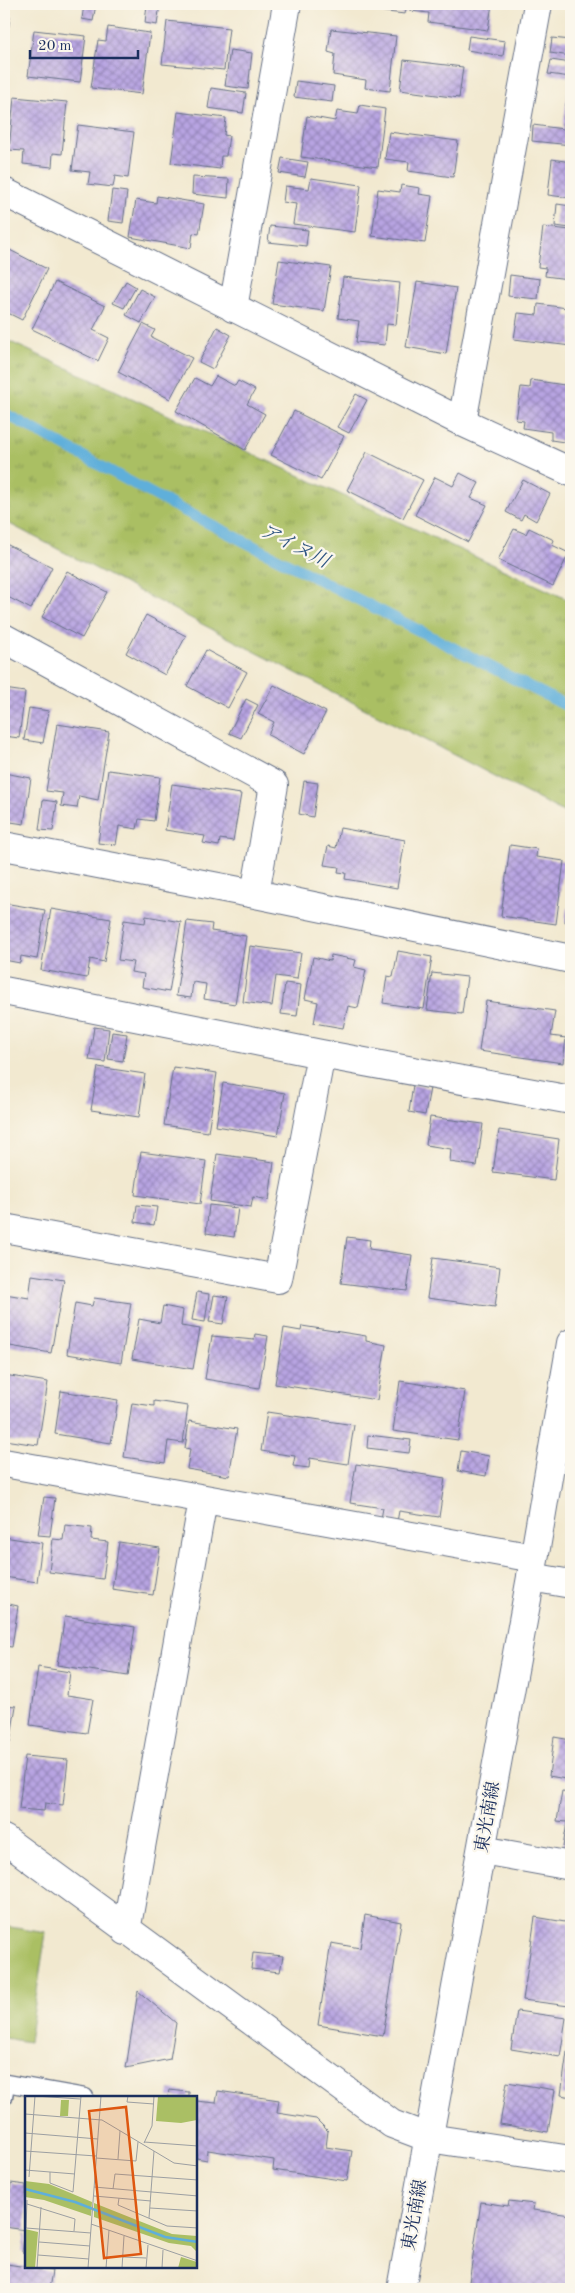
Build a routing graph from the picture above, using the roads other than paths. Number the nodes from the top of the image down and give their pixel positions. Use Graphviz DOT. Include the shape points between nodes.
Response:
graph roads {
  1 [pos="287,4"];
  2 [pos="538,4"];
  3 [pos="4,192"];
  4 [pos="233,308"];
  5 [pos="462,422"];
  6 [pos="571,472"];
  7 [pos="4,638"];
  8 [pos="4,846"];
  9 [pos="255,894"];
  10 [pos="571,959"];
  11 [pos="4,991"];
  12 [pos="321,1054"];
  13 [pos="571,1100"];
  14 [pos="4,1228"];
  15 [pos="571,1343"];
  16 [pos="4,1463"];
  17 [pos="203,1500"];
  18 [pos="532,1567"];
  19 [pos="571,1584"];
  20 [pos="4,1839"];
  21 [pos="482,1850"];
  22 [pos="571,1866"];
  23 [pos="126,1931"];
  24 [pos="79,2096"];
  25 [pos="4,2097"];
  26 [pos="429,2138"];
  27 [pos="571,2160"];
  28 [pos="401,2289"];
  1 -- 4 [label="street"];
  2 -- 5 [label="street"];
  3 -- 4 [label="street"];
  4 -- 5 [label="street"];
  5 -- 6 [label="street"];
  7 -- 9 [label="street" via="274,785"];
  8 -- 9 [label="street"];
  9 -- 10 [label="street"];
  11 -- 12 [label="street"];
  12 -- 13 [label="street"];
  12 -- 14 [label="street" via="278,1279"];
  15 -- 18 [label="street, 東光南線"];
  16 -- 17 [label="street"];
  17 -- 18 [label="street"];
  17 -- 23 [label="street"];
  18 -- 19 [label="street"];
  18 -- 21 [label="street, 東光南線"];
  20 -- 23 [label="street"];
  21 -- 22 [label="street"];
  21 -- 26 [label="street, 東光南線"];
  23 -- 26 [label="street" via="392,2124"];
  24 -- 25 [label="lane" via="6,2083"];
  26 -- 27 [label="street"];
  26 -- 28 [label="street, 東光南線"];
}
